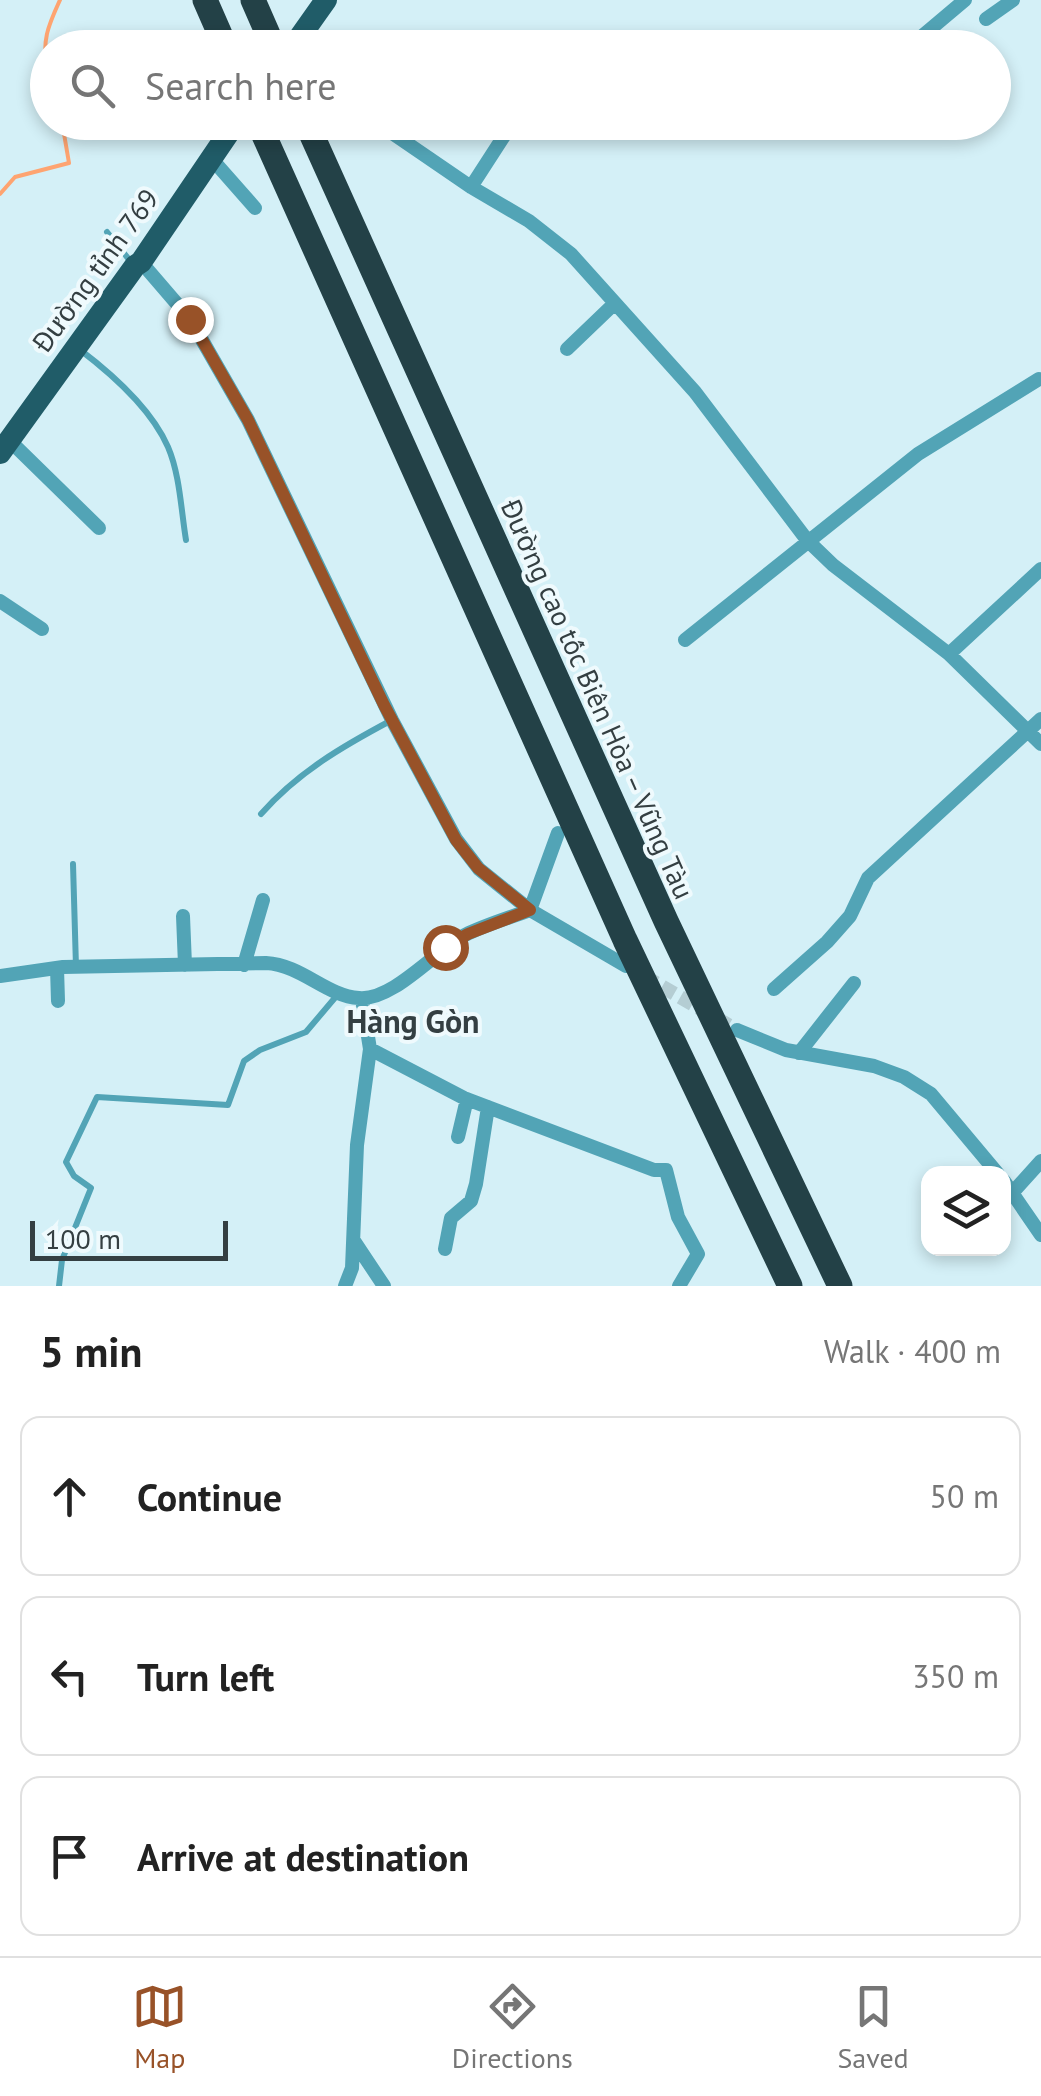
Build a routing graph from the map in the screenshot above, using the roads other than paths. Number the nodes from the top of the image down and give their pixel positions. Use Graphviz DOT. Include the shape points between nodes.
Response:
graph roads {
  1 [pos="205,0"];
  2 [pos="326,0"];
  3 [pos="965,0"];
  4 [pos="1013,0"];
  5 [pos="254,2"];
  6 [pos="986,19"];
  7 [pos="218,30"];
  8 [pos="266,30"];
  9 [pos="305,30"];
  10 [pos="929,30"];
  11 [pos="224,140"];
  12 [pos="266,140"];
  13 [pos="314,140"];
  14 [pos="402,140"];
  15 [pos="502,140"];
  16 [pos="211,158"];
  17 [pos="471,188"];
  18 [pos="255,208"];
  19 [pos="107,232"];
  20 [pos="138,264"];
  21 [pos="616,304"];
  22 [pos="76,347"];
  23 [pos="567,349"];
  24 [pos="1039,379"];
  25 [pos="4,446"];
  26 [pos="100,528"];
  27 [pos="186,540"];
  28 [pos="807,540"];
  29 [pos="1041,569"];
  30 [pos="0,600"];
  31 [pos="42,629"];
  32 [pos="684,640"];
  33 [pos="949,654"];
  34 [pos="1041,719"];
  35 [pos="392,720"];
  36 [pos="1027,731"];
  37 [pos="1041,744"];
  38 [pos="261,814"];
  39 [pos="558,833"];
  40 [pos="73,864"];
  41 [pos="263,900"];
  42 [pos="530,910"];
  43 [pos="183,916"];
  44 [pos="185,965"];
  45 [pos="244,965"];
  46 [pos="626,966"];
  47 [pos="76,967"];
  48 [pos="57,968"];
  49 [pos="0,976"];
  50 [pos="854,983"];
  51 [pos="774,989"];
  52 [pos="340,992"];
  53 [pos="362,999"];
  54 [pos="58,1001"];
  55 [pos="738,1030"];
  56 [pos="370,1049"];
  57 [pos="799,1053"];
  58 [pos="467,1099"];
  59 [pos="488,1107"];
  60 [pos="458,1137"];
  61 [pos="1041,1161"];
  62 [pos="991,1166"];
  63 [pos="1011,1184"];
  64 [pos="1011,1190"];
  65 [pos="1041,1235"];
  66 [pos="354,1241"];
  67 [pos="445,1249"];
  68 [pos="59,1286"];
  69 [pos="345,1286"];
  70 [pos="384,1286"];
  71 [pos="679,1286"];
  72 [pos="790,1286"];
  73 [pos="840,1286"];
  1 -- 7 [label="highway"];
  2 -- 9 [label="main road"];
  3 -- 10 [label="street"];
  4 -- 6 [label="street"];
  5 -- 8 [label="highway"];
  11 -- 16 [label="main road, Đường tỉnh 769"];
  12 -- 72 [label="highway" via="625,940"];
  13 -- 73 [label="highway, Đường cao tốc Biên Hòa – Vũng Tàu" via="666,921"];
  14 -- 17 [label="street"];
  15 -- 17 [label="street"];
  16 -- 18 [label="street"];
  16 -- 20 [label="main road, Đường tỉnh 769"];
  17 -- 21 [label="street" via="529,220"];
  19 -- 20 [label="lane"];
  20 -- 22 [label="main road, Đường tỉnh 769"];
  20 -- 35 [label="street" via="190,319 248,420"];
  21 -- 23 [label="street"];
  21 -- 28 [label="street" via="695,392"];
  22 -- 25 [label="main road, Đường tỉnh 769"];
  22 -- 27 [label="lane" via="146,412 168,447"];
  24 -- 28 [label="street" via="918,454"];
  25 -- 26 [label="street"];
  28 -- 32 [label="street"];
  28 -- 33 [label="street"];
  29 -- 33 [label="street"];
  30 -- 31 [label="street"];
  33 -- 36 [label="street"];
  34 -- 36 [label="street"];
  35 -- 38 [label="lane" via="286,786"];
  35 -- 42 [label="street" via="456,840 478,868"];
  36 -- 37 [label="street"];
  36 -- 51 [label="street" via="868,878 850,916"];
  39 -- 42 [label="street"];
  40 -- 47 [label="lane"];
  41 -- 45 [label="street"];
  42 -- 46 [label="street"];
  42 -- 53 [label="street" via="468,934 396,986"];
  43 -- 44 [label="street"];
  44 -- 45 [label="street"];
  44 -- 47 [label="street"];
  45 -- 52 [label="street" via="286,964"];
  47 -- 48 [label="street"];
  48 -- 49 [label="street"];
  48 -- 54 [label="street"];
  50 -- 57 [label="street"];
  52 -- 53 [label="street"];
  52 -- 68 [label="lane" via="306,1032 244,1061 228,1105 97,1097 66,1162 91,1188 62,1260"];
  53 -- 56 [label="street"];
  55 -- 57 [label="street"];
  56 -- 58 [label="street"];
  56 -- 66 [label="street"];
  57 -- 62 [label="street" via="904,1077 931,1094"];
  58 -- 59 [label="street"];
  58 -- 60 [label="street"];
  59 -- 67 [label="street" via="472,1201 450,1218"];
  59 -- 71 [label="street" via="666,1170 678,1217 698,1254"];
  61 -- 63 [label="street"];
  64 -- 65 [label="street"];
  66 -- 69 [label="street"];
  66 -- 70 [label="street"];
}
